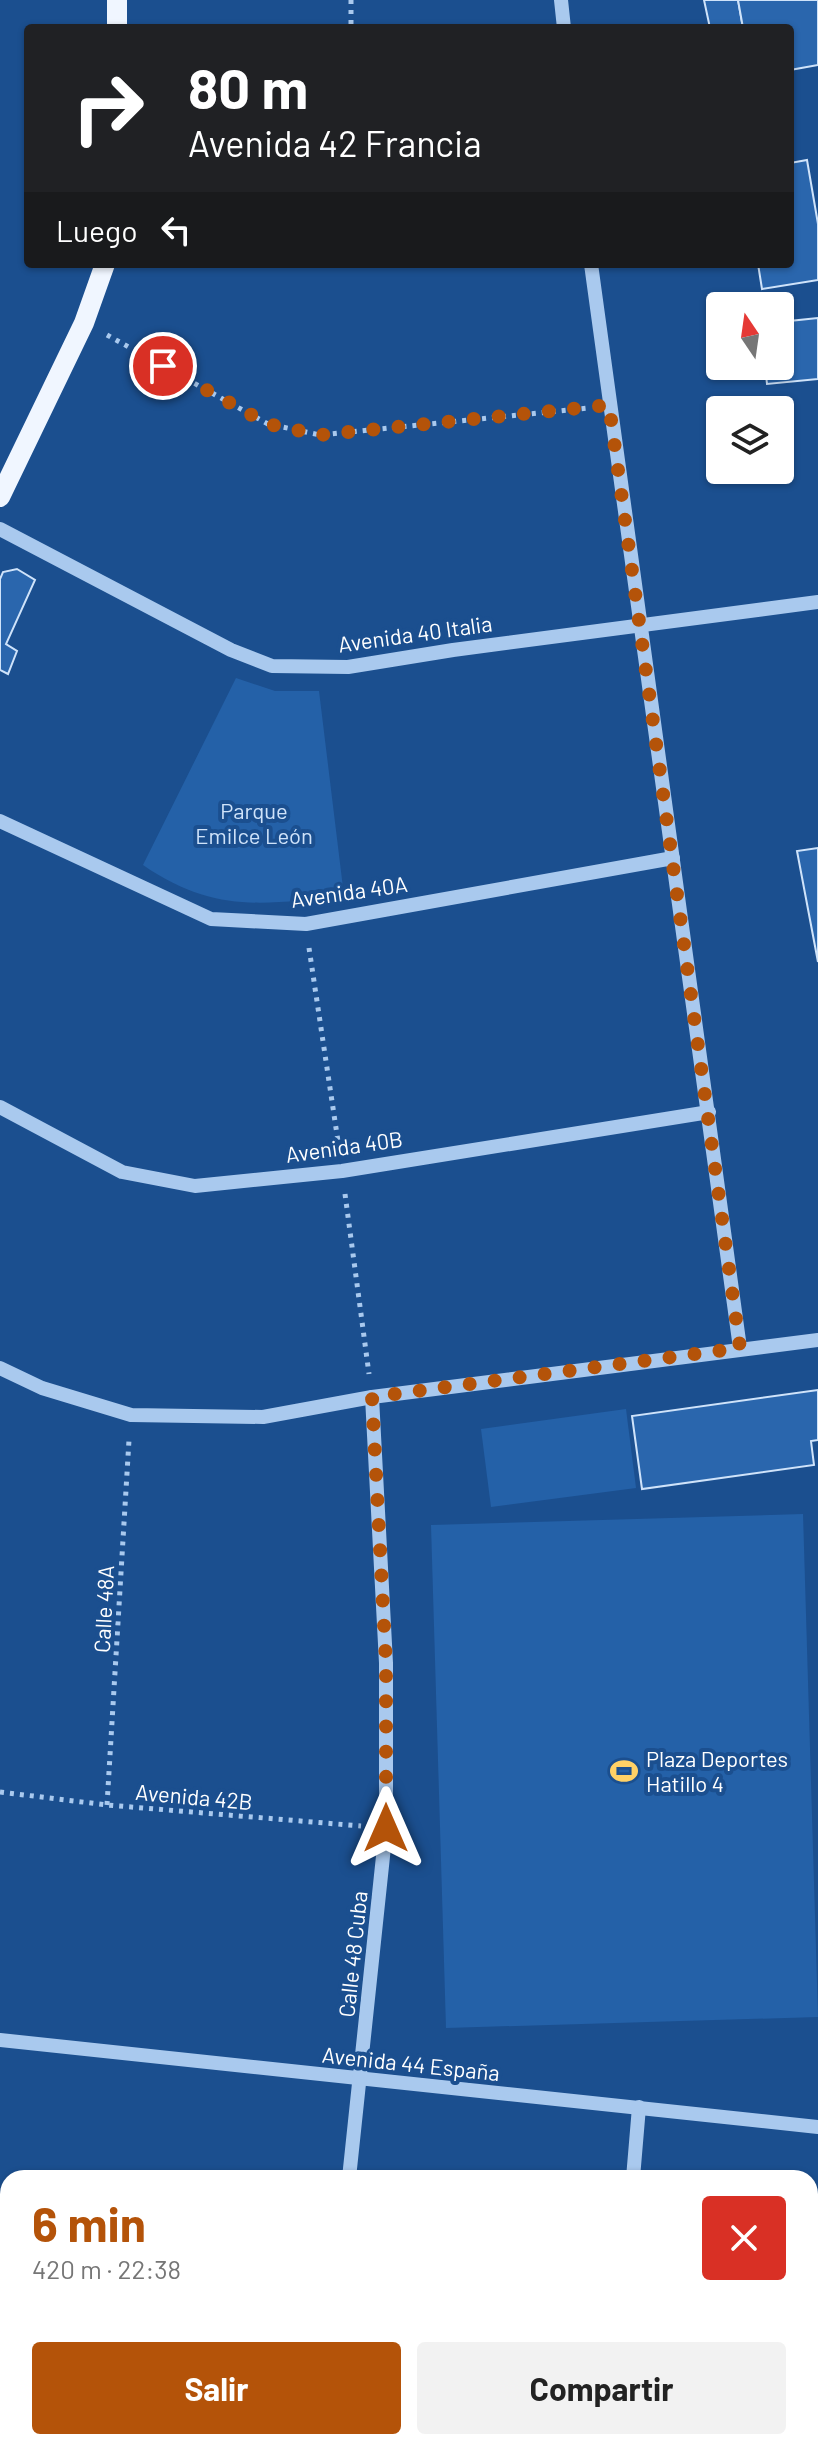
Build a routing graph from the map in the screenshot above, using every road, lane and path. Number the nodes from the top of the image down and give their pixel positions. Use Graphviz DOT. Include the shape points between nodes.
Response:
graph roads {
  1 [pos="117,0"];
  2 [pos="351,0"];
  3 [pos="561,0"];
  4 [pos="117,24"];
  5 [pos="351,24"];
  6 [pos="564,24"];
  7 [pos="104,268"];
  8 [pos="592,268"];
  9 [pos="84,323"];
  10 [pos="609,405"];
  11 [pos="0,497"];
  12 [pos="0,529"];
  13 [pos="818,602"];
  14 [pos="641,625"];
  15 [pos="0,821"];
  16 [pos="673,858"];
  17 [pos="0,1107"];
  18 [pos="709,1112"];
  19 [pos="818,1340"];
  20 [pos="740,1348"];
  21 [pos="0,1368"];
  22 [pos="372,1397"];
  23 [pos="131,1415"];
  24 [pos="0,1792"];
  25 [pos="107,1805"];
  26 [pos="386,1828"];
  27 [pos="0,2040"];
  28 [pos="361,2080"];
  29 [pos="639,2107"];
  30 [pos="818,2127"];
  31 [pos="350,2170"];
  32 [pos="634,2170"];
  1 -- 4 [label="main road"];
  2 -- 5 [label="path"];
  3 -- 6 [label="street"];
  7 -- 9 [label="main road"];
  8 -- 10 [label="street"];
  9 -- 10 [label="path" via="268,424 320,435"];
  9 -- 11 [label="main road"];
  10 -- 14 [label="street"];
  12 -- 14 [label="street, Avenida 40 Italia" via="231,650 272,666 348,667"];
  13 -- 14 [label="street, Avenida 40 Italia"];
  14 -- 16 [label="street"];
  15 -- 16 [label="street, Avenida 40A" via="211,919 306,924"];
  16 -- 18 [label="street"];
  17 -- 18 [label="street, Avenida 40B" via="122,1172 195,1186 342,1171"];
  18 -- 20 [label="street"];
  19 -- 20 [label="street"];
  20 -- 22 [label="street"];
  21 -- 23 [label="street" via="42,1388"];
  22 -- 23 [label="street" via="263,1417"];
  22 -- 26 [label="street, Calle 48 Cuba" via="386,1663"];
  23 -- 25 [label="path, Calle 48A"];
  24 -- 25 [label="path, Avenida 42B"];
  25 -- 26 [label="path, Avenida 42B"];
  26 -- 28 [label="street, Calle 48 Cuba"];
  27 -- 28 [label="street, Avenida 44 España"];
  28 -- 29 [label="street, Avenida 44 España"];
  28 -- 31 [label="street, Calle 48 Cuba"];
  29 -- 30 [label="street, Avenida 44 España"];
  29 -- 32 [label="street"];
}
